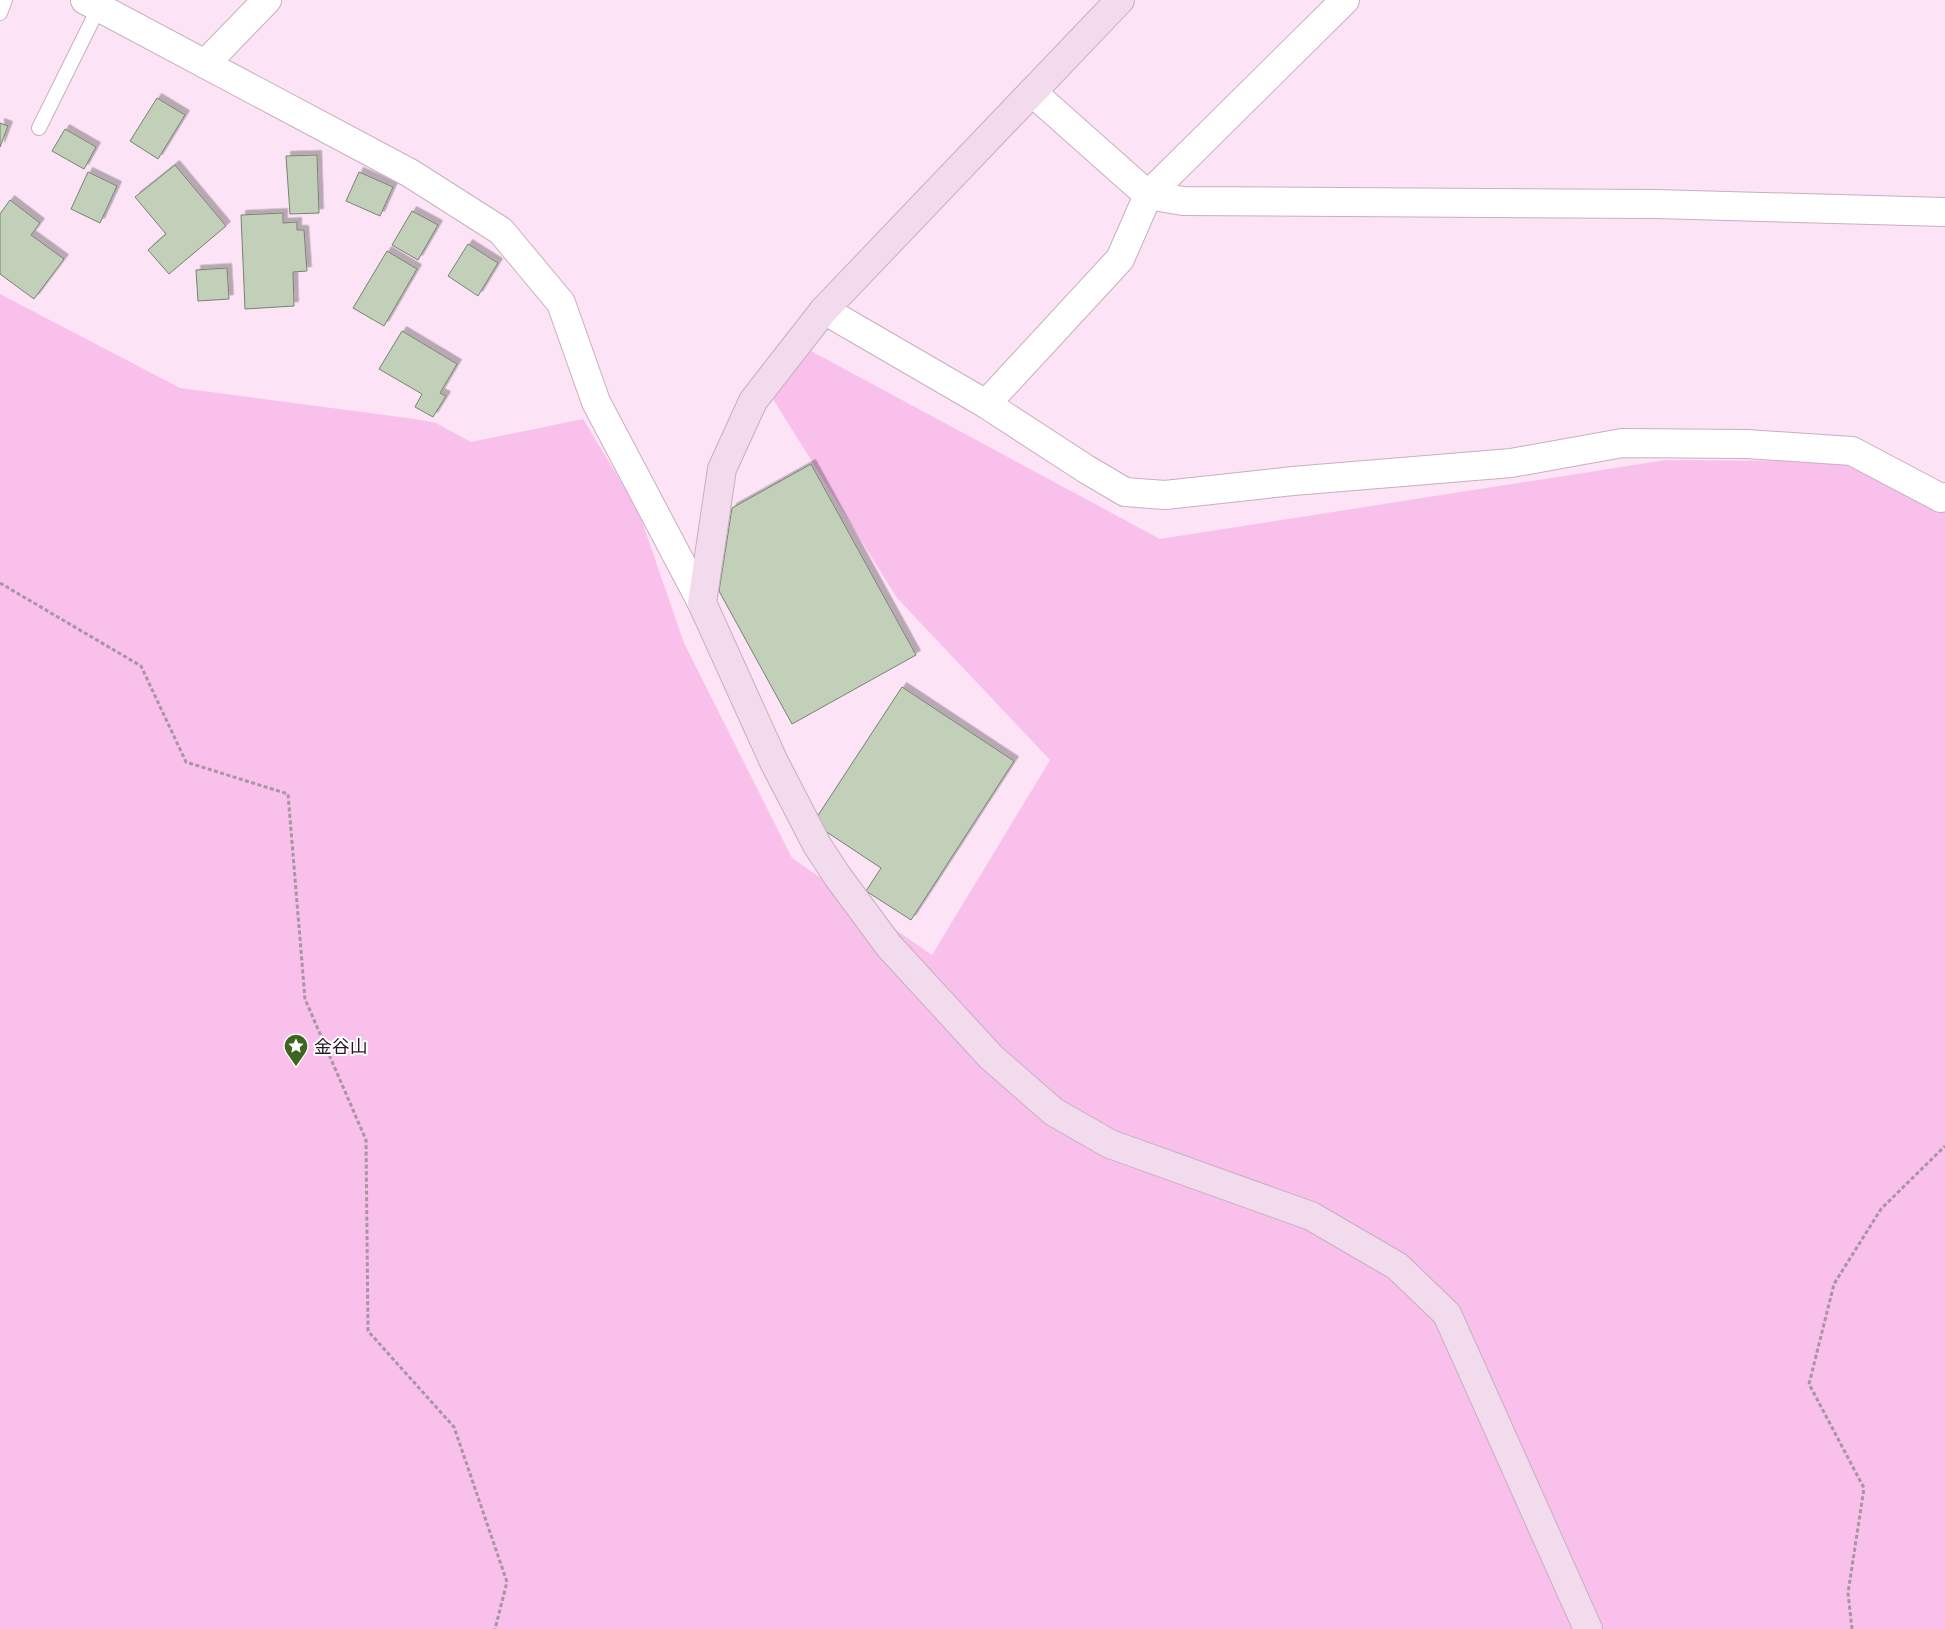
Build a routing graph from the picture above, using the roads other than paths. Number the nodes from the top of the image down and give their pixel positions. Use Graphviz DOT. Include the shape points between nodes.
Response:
graph roads {
  1 [pos="5,0"];
  2 [pos="268,0"];
  3 [pos="1120,0"];
  4 [pos="1345,0"];
  5 [pos="92,4"];
  6 [pos="0,13"];
  7 [pos="205,64"];
  8 [pos="1032,92"];
  9 [pos="39,128"];
  10 [pos="1148,195"];
  11 [pos="1945,212"];
  12 [pos="824,310"];
  13 [pos="986,404"];
  14 [pos="1945,497"];
  15 [pos="702,603"];
  16 [pos="1588,1629"];
  1 -- 6 [label="lane"];
  2 -- 7 [label="street"];
  3 -- 8 [label="street"];
  4 -- 10 [label="street"];
  5 -- 7 [label="street"];
  5 -- 9 [label="lane"];
  7 -- 15 [label="street" via="410,173 501,231 561,303 596,402"];
  8 -- 10 [label="street"];
  8 -- 12 [label="street"];
  10 -- 11 [label="street" via="1183,201 1656,204"];
  10 -- 13 [label="street" via="1120,259"];
  12 -- 13 [label="street"];
  12 -- 15 [label="street" via="754,401 722,468"];
  13 -- 14 [label="street" via="1125,492 1165,495 1512,463 1631,443 1747,444 1852,451 1941,498"];
  15 -- 16 [label="street" via="774,762 838,877 889,946 992,1057 1054,1112 1110,1144 1311,1216 1397,1266 1447,1314"];
}
